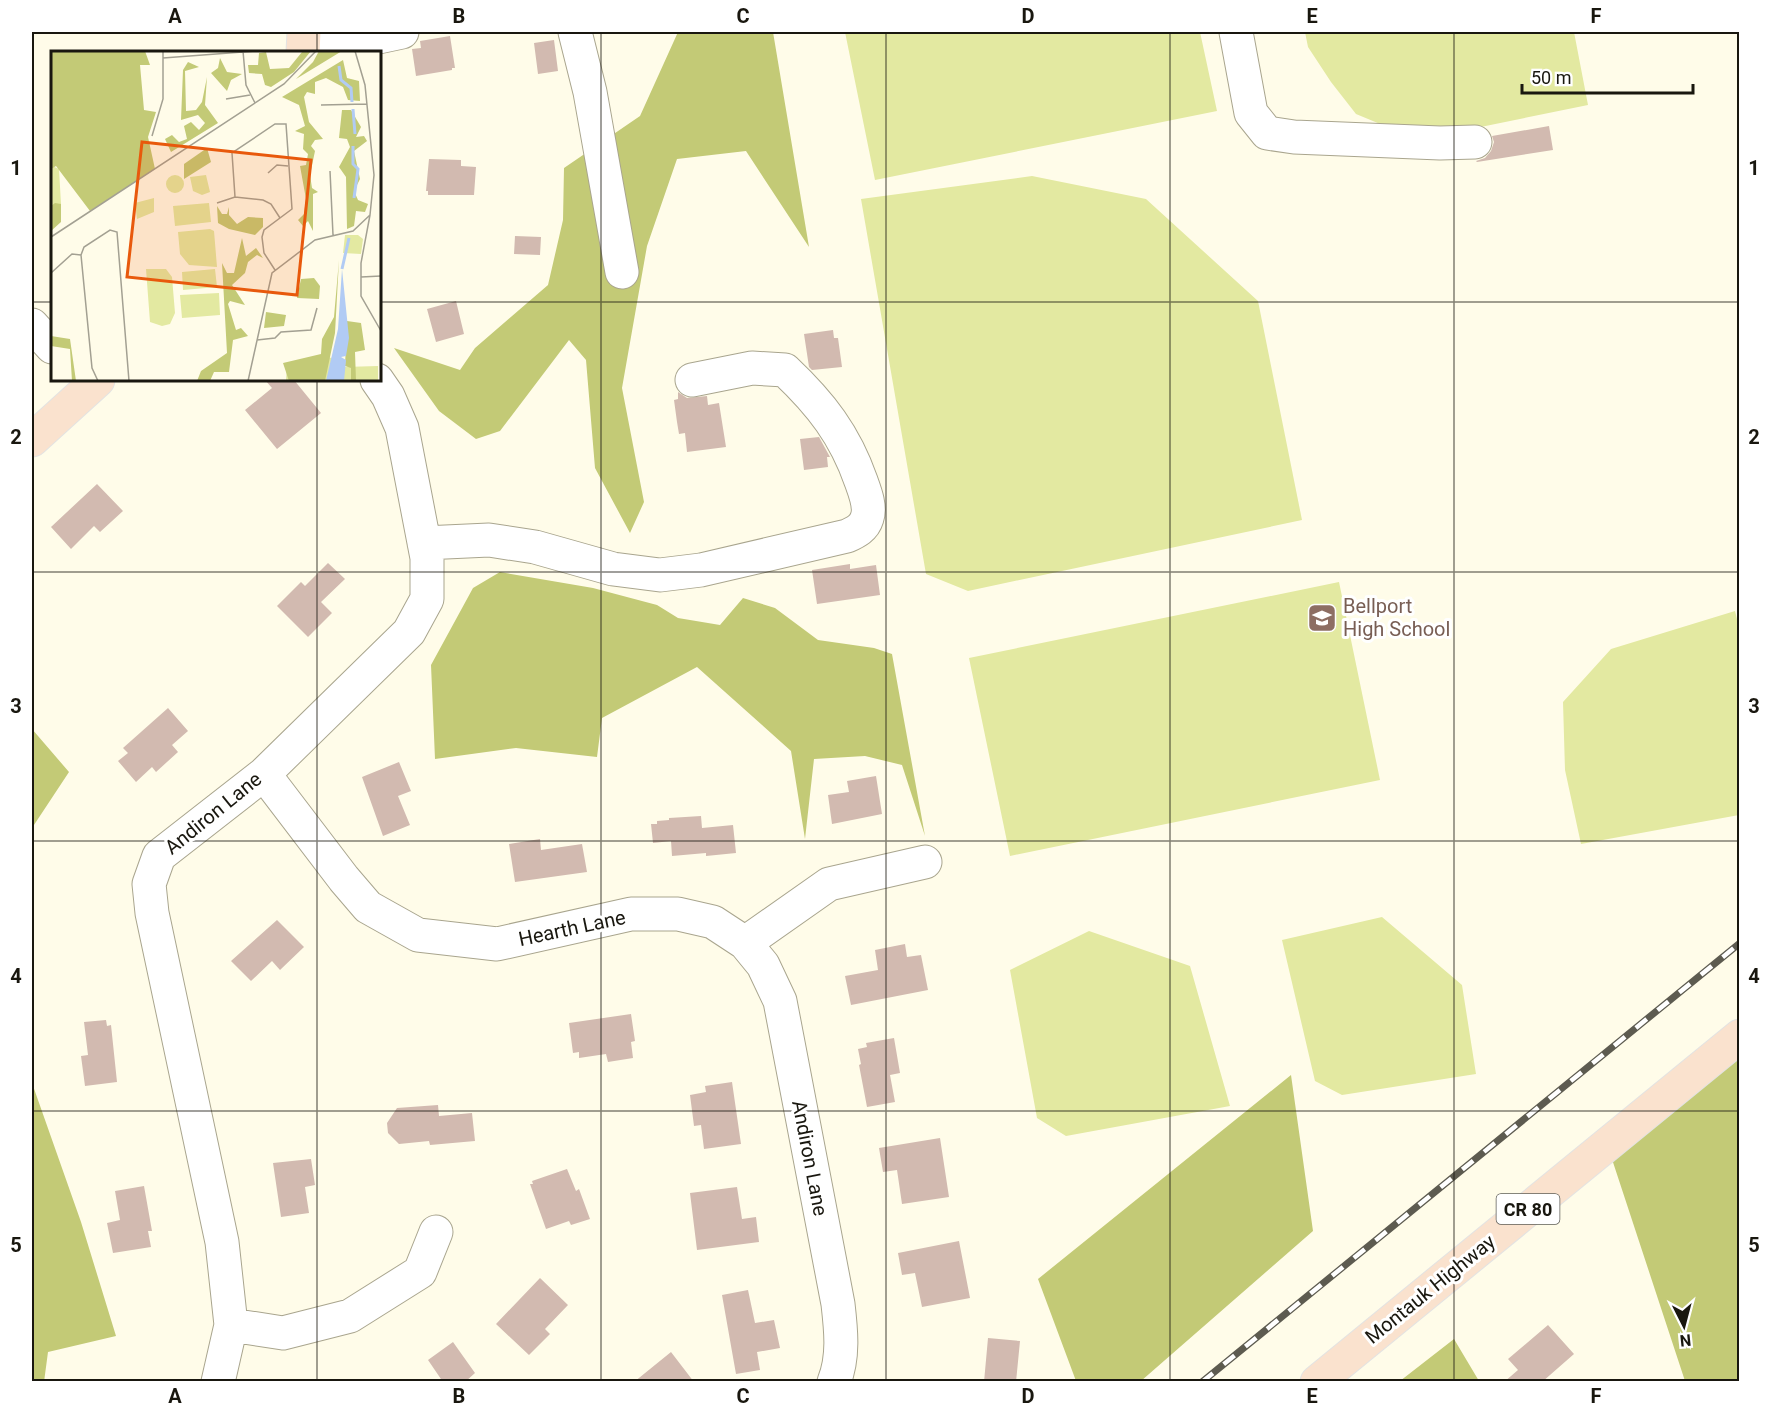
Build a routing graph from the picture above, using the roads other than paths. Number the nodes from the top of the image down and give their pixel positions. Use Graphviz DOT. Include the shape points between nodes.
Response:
graph roads {
  1 [pos="304,32"];
  2 [pos="402,32"];
  3 [pos="575,32"];
  4 [pos="1236,32"];
  5 [pos="303,51"];
  6 [pos="313,51"];
  7 [pos="1474,141"];
  8 [pos="622,272"];
  9 [pos="32,325"];
  10 [pos="51,346"];
  11 [pos="692,380"];
  12 [pos="92,381"];
  13 [pos="378,381"];
  14 [pos="32,440"];
  15 [pos="424,543"];
  16 [pos="264,774"];
  17 [pos="924,862"];
  18 [pos="745,943"];
  19 [pos="1740,1036"];
  20 [pos="436,1232"];
  21 [pos="231,1325"];
  22 [pos="218,1382"];
  23 [pos="834,1382"];
  24 [pos="1317,1382"];
  1 -- 5 [label="main road"];
  2 -- 6 [label="street"];
  3 -- 8 [label="street" via="590,92"];
  4 -- 7 [label="street" via="1251,113 1267,133 1440,143"];
  9 -- 10 [label="street"];
  11 -- 15 [label="street" via="752,368 785,370 822,408 852,455 867,498 868,517 861,529 847,536 701,570 660,575 613,569 535,547 489,540"];
  12 -- 14 [label="main road"];
  13 -- 15 [label="street, Andiron Lane" via="402,428"];
  15 -- 16 [label="street, Andiron Lane" via="427,599 409,632"];
  16 -- 18 [label="street, Hearth Lane" via="368,907 418,935 496,944 631,914 678,914 714,922"];
  16 -- 21 [label="street, Andiron Lane" via="159,856 149,884 222,1242"];
  17 -- 18 [label="street" via="830,884"];
  18 -- 23 [label="street, Andiron Lane" via="763,965 780,1001 838,1304 842,1338"];
  19 -- 24 [label="main road, Montauk Highway / CR 80"];
  20 -- 21 [label="street" via="420,1272 350,1316 283,1333"];
  21 -- 22 [label="street, Andiron Lane"];
}
